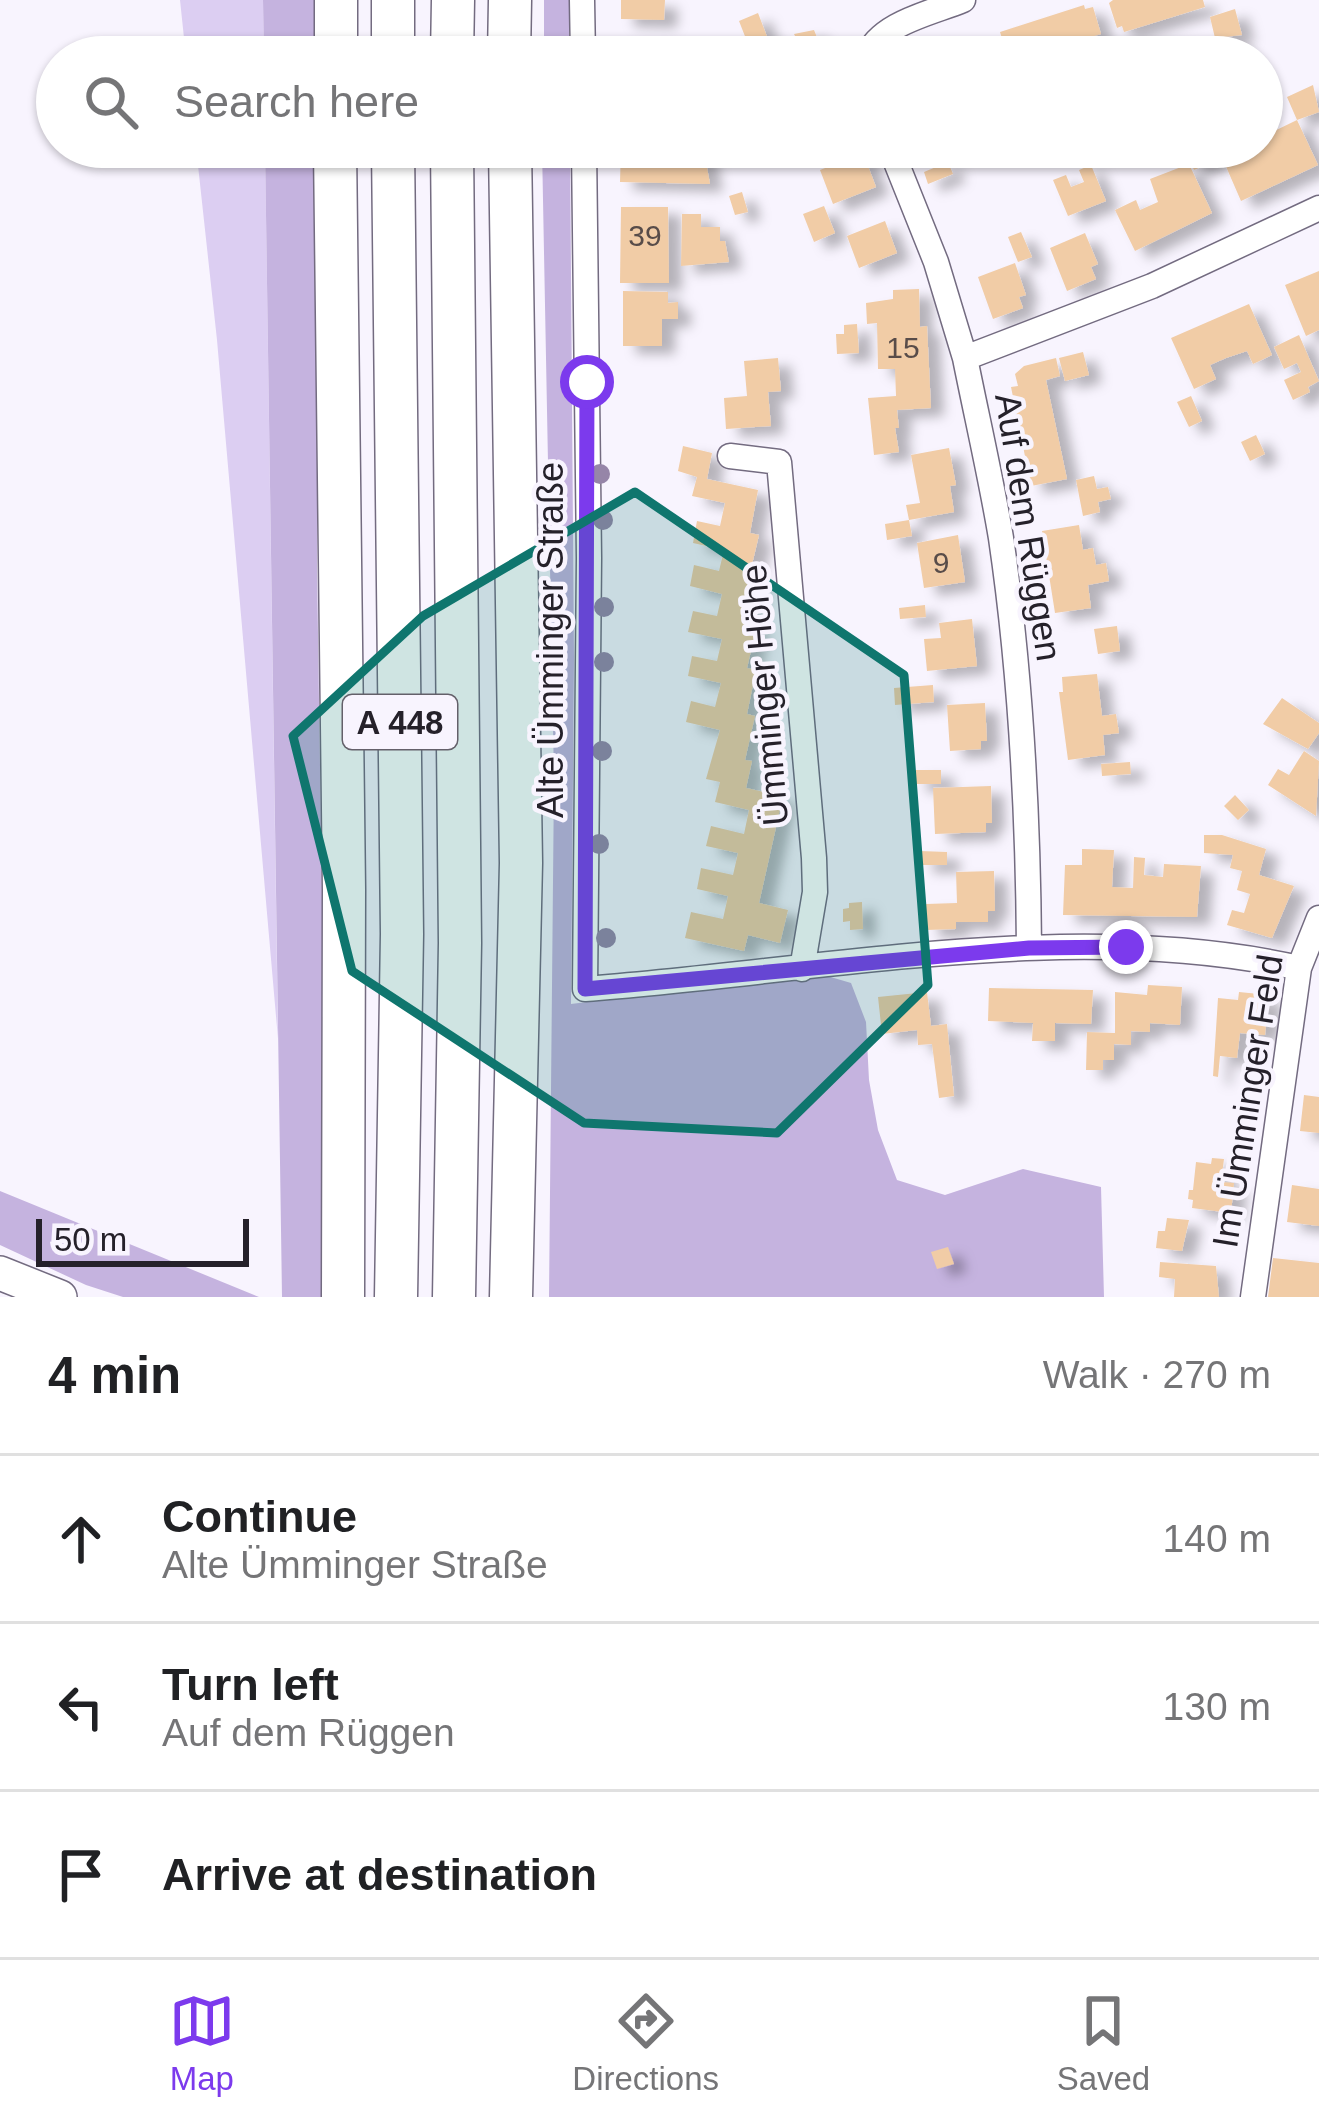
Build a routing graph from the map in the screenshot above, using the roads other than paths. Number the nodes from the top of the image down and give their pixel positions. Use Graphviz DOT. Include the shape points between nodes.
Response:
graph roads {
  1 [pos="337,0"];
  2 [pos="394,0"];
  3 [pos="453,0"];
  4 [pos="510,0"];
  5 [pos="582,0"];
  6 [pos="963,0"];
  7 [pos="336,36"];
  8 [pos="393,36"];
  9 [pos="452,36"];
  10 [pos="509,36"];
  11 [pos="583,36"];
  12 [pos="882,36"];
  13 [pos="335,168"];
  14 [pos="393,168"];
  15 [pos="452,168"];
  16 [pos="510,168"];
  17 [pos="584,168"];
  18 [pos="898,168"];
  19 [pos="1319,208"];
  20 [pos="964,358"];
  21 [pos="730,456"];
  22 [pos="1319,918"];
  23 [pos="1029,948"];
  24 [pos="1298,968"];
  25 [pos="802,969"];
  26 [pos="0,1273"];
  27 [pos="60,1297"];
  28 [pos="344,1297"];
  29 [pos="396,1297"];
  30 [pos="454,1297"];
  31 [pos="511,1297"];
  32 [pos="1253,1297"];
  1 -- 7 [label="highway"];
  2 -- 8 [label="highway"];
  3 -- 9 [label="highway"];
  4 -- 10 [label="highway"];
  5 -- 11 [label="street"];
  6 -- 12 [label="street"];
  13 -- 28 [label="highway"];
  14 -- 29 [label="highway, A 448" via="402,911"];
  15 -- 30 [label="highway, A 448" via="460,943"];
  16 -- 31 [label="highway" via="520,863"];
  17 -- 25 [label="street, Alte Ümminger Straße" via="585,989"];
  18 -- 20 [label="street"];
  19 -- 20 [label="street, Auf dem Rüggen" via="1152,286"];
  20 -- 23 [label="street, Auf dem Rüggen" via="1013,636"];
  21 -- 25 [label="street, Ümminger Höhe" via="779,462 814,858"];
  22 -- 24 [label="street, Im Ümminger Feld"];
  23 -- 24 [label="street" via="1176,949"];
  23 -- 25 [label="street"];
  24 -- 32 [label="street, Im Ümminger Feld"];
  26 -- 27 [label="main road"];
}
